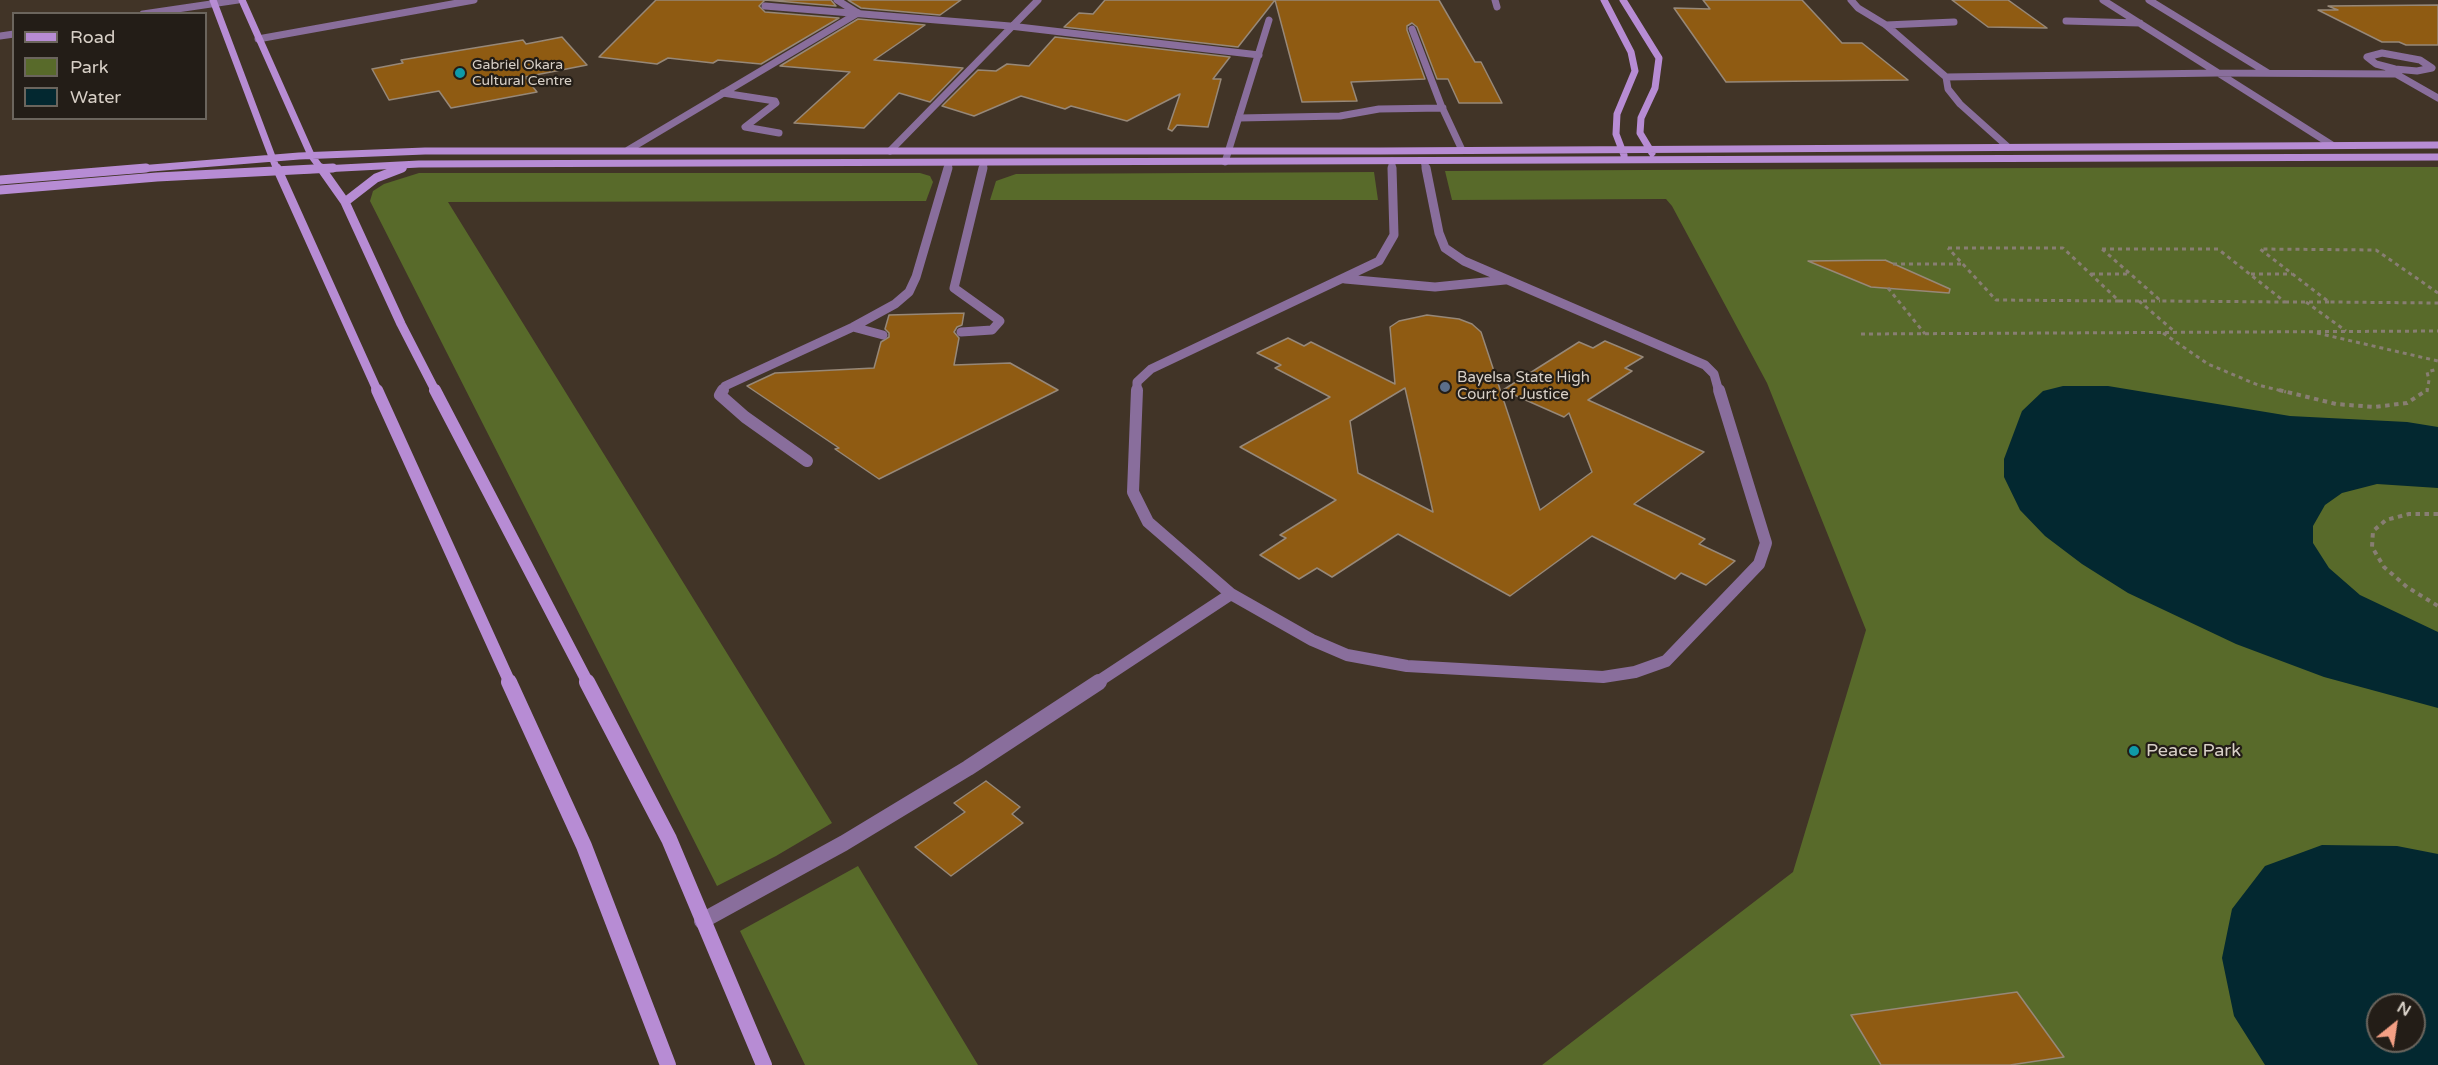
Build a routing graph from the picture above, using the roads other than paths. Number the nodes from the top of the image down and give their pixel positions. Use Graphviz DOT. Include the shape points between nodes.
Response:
graph roads {
  1 [pos="240,0"];
  2 [pos="474,0"];
  3 [pos="837,0"];
  4 [pos="1038,0"];
  5 [pos="1604,0"];
  6 [pos="1623,0"];
  7 [pos="1851,0"];
  8 [pos="2103,0"];
  9 [pos="2149,0"];
  10 [pos="214,2"];
  11 [pos="765,6"];
  12 [pos="155,12"];
  13 [pos="858,13"];
  14 [pos="1269,20"];
  15 [pos="2066,21"];
  16 [pos="1954,22"];
  17 [pos="2143,23"];
  18 [pos="1886,25"];
  19 [pos="1010,26"];
  20 [pos="1412,29"];
  21 [pos="258,39"];
  22 [pos="1259,55"];
  23 [pos="2386,67"];
  24 [pos="2217,73"];
  25 [pos="2269,73"];
  26 [pos="2395,74"];
  27 [pos="1946,77"];
  28 [pos="723,93"];
  29 [pos="2438,98"];
  30 [pos="1443,108"];
  31 [pos="1239,118"];
  32 [pos="779,133"];
  33 [pos="2332,145"];
  34 [pos="2438,145"];
  35 [pos="2008,147"];
  36 [pos="1622,149"];
  37 [pos="1648,149"];
  38 [pos="628,150"];
  39 [pos="1462,150"];
  40 [pos="890,151"];
  41 [pos="1228,151"];
  42 [pos="311,155"];
  43 [pos="2438,157"];
  44 [pos="1627,160"];
  45 [pos="1659,160"];
  46 [pos="1392,161"];
  47 [pos="1424,161"];
  48 [pos="1225,162"];
  49 [pos="275,164"];
  50 [pos="419,164"];
  51 [pos="949,164"];
  52 [pos="984,164"];
  53 [pos="320,167"];
  54 [pos="0,180"];
  55 [pos="0,190"];
  56 [pos="345,202"];
  57 [pos="1345,279"];
  58 [pos="1508,280"];
  59 [pos="853,327"];
  60 [pos="961,332"];
  61 [pos="883,335"];
  62 [pos="807,461"];
  63 [pos="1231,594"];
  64 [pos="702,921"];
  65 [pos="668,1065"];
  66 [pos="764,1065"];
  1 -- 10 [label="street"];
  1 -- 21 [label="main road"];
  2 -- 21 [label="street"];
  3 -- 13 [label="street"];
  4 -- 19 [label="street"];
  5 -- 36 [label="main road" via="1631,52 1635,71 1617,114"];
  6 -- 37 [label="main road" via="1659,58 1655,88 1641,118 1640,133"];
  7 -- 18 [label="street"];
  8 -- 17 [label="street"];
  9 -- 25 [label="street"];
  10 -- 12 [label="street"];
  10 -- 49 [label="main road"];
  11 -- 13 [label="street"];
  13 -- 19 [label="street"];
  13 -- 28 [label="street"];
  14 -- 22 [label="street"];
  15 -- 17 [label="street"];
  16 -- 18 [label="street"];
  17 -- 24 [label="street"];
  18 -- 27 [label="street"];
  19 -- 22 [label="street"];
  19 -- 40 [label="street"];
  20 -- 30 [label="street"];
  21 -- 42 [label="main road"];
  22 -- 31 [label="street"];
  23 -- 23 [label="street" via="2417,71 2432,68 2401,55 2382,53 2367,57"];
  23 -- 26 [label="street"];
  24 -- 25 [label="street"];
  24 -- 27 [label="street"];
  24 -- 33 [label="street"];
  25 -- 26 [label="street"];
  26 -- 29 [label="street"];
  27 -- 35 [label="street" via="1948,89 1960,104"];
  28 -- 32 [label="street" via="776,100 745,127"];
  28 -- 38 [label="street"];
  30 -- 31 [label="street"];
  30 -- 39 [label="street"];
  31 -- 41 [label="street"];
  33 -- 34 [label="main road"];
  33 -- 35 [label="main road"];
  35 -- 37 [label="main road"];
  36 -- 37 [label="main road"];
  36 -- 39 [label="main road"];
  36 -- 44 [label="main road"];
  37 -- 45 [label="main road"];
  38 -- 40 [label="main road"];
  38 -- 42 [label="main road"];
  39 -- 41 [label="main road"];
  40 -- 41 [label="main road"];
  41 -- 48 [label="street"];
  42 -- 49 [label="main road"];
  42 -- 53 [label="main road"];
  43 -- 45 [label="main road"];
  44 -- 45 [label="main road"];
  44 -- 47 [label="main road"];
  46 -- 47 [label="main road"];
  46 -- 48 [label="main road"];
  46 -- 57 [label="street" via="1394,236 1379,261"];
  47 -- 58 [label="street" via="1439,233 1446,248 1464,261"];
  48 -- 52 [label="main road"];
  49 -- 53 [label="main road"];
  49 -- 54 [label="main road"];
  49 -- 55 [label="main road"];
  49 -- 65 [label="main road" via="584,846"];
  50 -- 51 [label="main road"];
  50 -- 53 [label="main road"];
  50 -- 56 [label="main road" via="376,178"];
  51 -- 52 [label="main road"];
  51 -- 59 [label="street" via="909,292"];
  52 -- 60 [label="street" via="954,288 1000,321 992,330"];
  53 -- 56 [label="main road"];
  56 -- 64 [label="main road" via="401,324 669,839"];
  57 -- 58 [label="street" via="1435,287"];
  57 -- 63 [label="street" via="1151,369 1137,382 1133,492 1148,522"];
  58 -- 63 [label="street" via="1705,365 1714,374 1767,543 1759,564 1666,661 1635,672 1602,677 1407,666 1347,655 1312,640"];
  59 -- 61 [label="street"];
  59 -- 62 [label="street" via="724,386 720,395"];
  63 -- 64 [label="street" via="968,768 844,843"];
  64 -- 66 [label="main road"];
}
